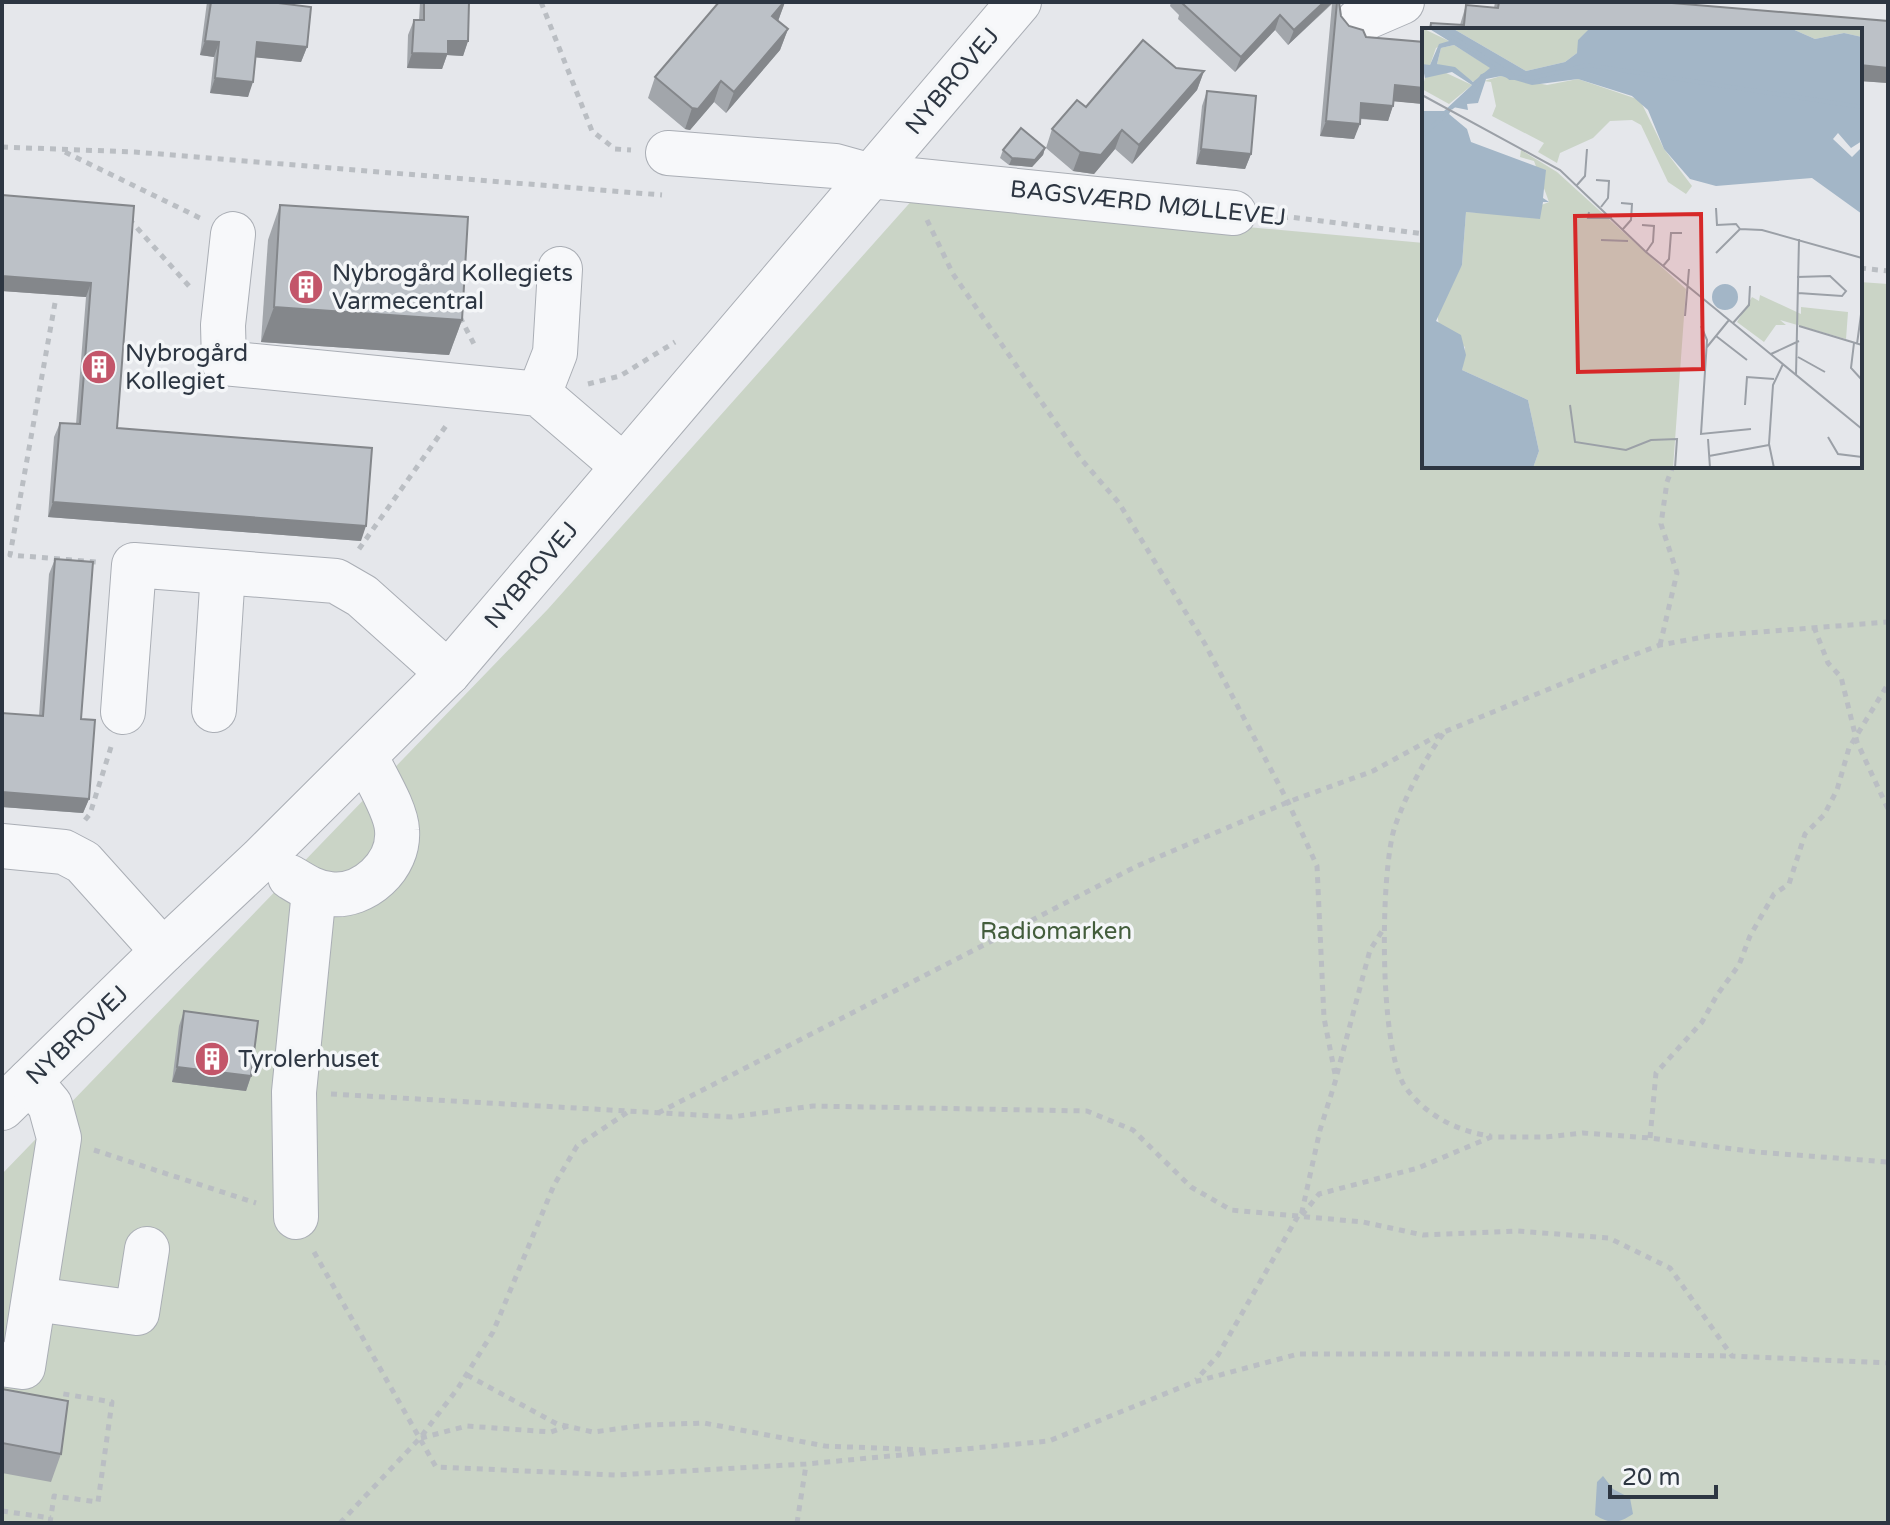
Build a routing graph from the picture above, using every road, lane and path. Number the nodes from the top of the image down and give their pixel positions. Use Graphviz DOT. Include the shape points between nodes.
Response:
graph roads {
  1 [pos="541,2"];
  2 [pos="1019,2"];
  3 [pos="1402,2"];
  4 [pos="1358,21"];
  5 [pos="2,147"];
  6 [pos="62,151"];
  7 [pos="668,153"];
  8 [pos="890,178"];
  9 [pos="676,196"];
  10 [pos="1234,213"];
  11 [pos="125,215"];
  12 [pos="233,234"];
  13 [pos="1422,234"];
  14 [pos="1862,268"];
  15 [pos="560,269"];
  16 [pos="1888,271"];
  17 [pos="55,303"];
  18 [pos="459,316"];
  19 [pos="223,325"];
  20 [pos="677,340"];
  21 [pos="475,386"];
  22 [pos="539,394"];
  23 [pos="623,466"];
  24 [pos="1672,468"];
  25 [pos="2,550"];
  26 [pos="10,555"];
  27 [pos="134,565"];
  28 [pos="223,572"];
  29 [pos="336,581"];
  30 [pos="1888,622"];
  31 [pos="1814,627"];
  32 [pos="1660,645"];
  33 [pos="448,673"];
  34 [pos="1888,684"];
  35 [pos="214,710"];
  36 [pos="123,712"];
  37 [pos="1444,732"];
  38 [pos="1856,736"];
  39 [pos="366,757"];
  40 [pos="1288,802"];
  41 [pos="1888,809"];
  42 [pos="2,846"];
  43 [pos="64,852"];
  44 [pos="261,859"];
  45 [pos="314,891"];
  46 [pos="1384,927"];
  47 [pos="163,951"];
  48 [pos="1336,1079"];
  49 [pos="294,1092"];
  50 [pos="16,1094"];
  51 [pos="628,1112"];
  52 [pos="657,1114"];
  53 [pos="1491,1137"];
  54 [pos="59,1138"];
  55 [pos="1650,1138"];
  56 [pos="1888,1162"];
  57 [pos="1299,1216"];
  58 [pos="296,1217"];
  59 [pos="147,1249"];
  60 [pos="34,1299"];
  61 [pos="1732,1356"];
  62 [pos="1888,1363"];
  63 [pos="2,1364"];
  64 [pos="467,1374"];
  65 [pos="1194,1382"];
  66 [pos="58,1393"];
  67 [pos="568,1426"];
  68 [pos="420,1438"];
  69 [pos="954,1450"];
  70 [pos="806,1464"];
  71 [pos="2,1511"];
  72 [pos="50,1521"];
  73 [pos="340,1523"];
  74 [pos="797,1523"];
  1 -- 7 [label="path" via="592,131 615,149"];
  2 -- 8 [label="street, NYBROVEJ"];
  3 -- 4 [label="street"];
  5 -- 6 [label="path"];
  6 -- 9 [label="path" via="135,152"];
  6 -- 12 [label="path"];
  7 -- 8 [label="street, BAGSVÆRD MØLLEVEJ" via="835,166"];
  8 -- 10 [label="street, BAGSVÆRD MØLLEVEJ"];
  8 -- 23 [label="street, NYBROVEJ"];
  8 -- 40 [label="path" via="1081,459 1119,503 1205,644"];
  10 -- 13 [label="path, BAGSVÆRD MØLLEVEJ"];
  11 -- 19 [label="path"];
  12 -- 19 [label="street"];
  14 -- 16 [label="path"];
  15 -- 22 [label="street" via="555,353"];
  17 -- 26 [label="path"];
  18 -- 21 [label="path" via="481,358"];
  19 -- 21 [label="street" via="224,363"];
  20 -- 22 [label="path" via="620,376"];
  21 -- 22 [label="street"];
  21 -- 29 [label="path"];
  22 -- 23 [label="street"];
  23 -- 33 [label="street, NYBROVEJ"];
  24 -- 32 [label="path" via="1661,524 1677,573"];
  25 -- 26 [label="path"];
  26 -- 27 [label="path"];
  27 -- 28 [label="street"];
  27 -- 36 [label="street"];
  28 -- 29 [label="street"];
  28 -- 35 [label="street"];
  29 -- 33 [label="street" via="362,596"];
  30 -- 31 [label="path"];
  31 -- 32 [label="path"];
  31 -- 38 [label="path" via="1828,663 1841,677"];
  32 -- 37 [label="path"];
  33 -- 39 [label="street, NYBROVEJ"];
  34 -- 38 [label="path"];
  36 -- 43 [label="path" via="90,814"];
  37 -- 40 [label="path" via="1373,771"];
  37 -- 46 [label="path" via="1394,828"];
  38 -- 41 [label="path"];
  38 -- 55 [label="path" via="1824,815 1805,834 1789,884 1774,894 1739,965 1702,1022 1656,1073"];
  39 -- 44 [label="street, NYBROVEJ"];
  39 -- 45 [label="street" via="396,821 395,849 379,876 365,886 332,895"];
  40 -- 48 [label="path" via="1317,866 1324,1018"];
  40 -- 52 [label="path" via="1137,866"];
  42 -- 43 [label="street"];
  43 -- 47 [label="street" via="83,862"];
  44 -- 45 [label="street"];
  44 -- 47 [label="street, NYBROVEJ"];
  45 -- 49 [label="street"];
  46 -- 48 [label="path" via="1370,950"];
  46 -- 53 [label="path" via="1388,1010 1403,1084 1440,1119 1470,1134"];
  47 -- 50 [label="street, NYBROVEJ"];
  48 -- 57 [label="path"];
  49 -- 51 [label="path"];
  49 -- 58 [label="street"];
  50 -- 54 [label="street" via="50,1105"];
  51 -- 52 [label="path"];
  51 -- 64 [label="path" via="577,1146 554,1185 493,1332"];
  52 -- 57 [label="path" via="732,1117 813,1106 1087,1111 1133,1130 1191,1187 1231,1210"];
  53 -- 55 [label="path" via="1583,1133"];
  53 -- 57 [label="path" via="1418,1168 1319,1194"];
  54 -- 58 [label="path"];
  54 -- 60 [label="street"];
  55 -- 56 [label="path"];
  57 -- 61 [label="path" via="1423,1235 1517,1231 1609,1238 1670,1268"];
  57 -- 65 [label="path" via="1218,1355"];
  58 -- 68 [label="path"];
  59 -- 60 [label="street" via="137,1313"];
  60 -- 63 [label="street" via="23,1367"];
  61 -- 62 [label="path"];
  61 -- 65 [label="path" via="1298,1354"];
  64 -- 67 [label="path"];
  64 -- 68 [label="path"];
  65 -- 69 [label="path" via="1049,1441"];
  66 -- 72 [label="path" via="113,1399 98,1502 54,1496"];
  67 -- 68 [label="path" via="551,1432 467,1426"];
  67 -- 69 [label="path" via="593,1432 704,1423 825,1446"];
  68 -- 70 [label="path" via="436,1467 616,1475"];
  68 -- 73 [label="path"];
  69 -- 70 [label="path"];
  70 -- 74 [label="path"];
  71 -- 72 [label="path"];
}
